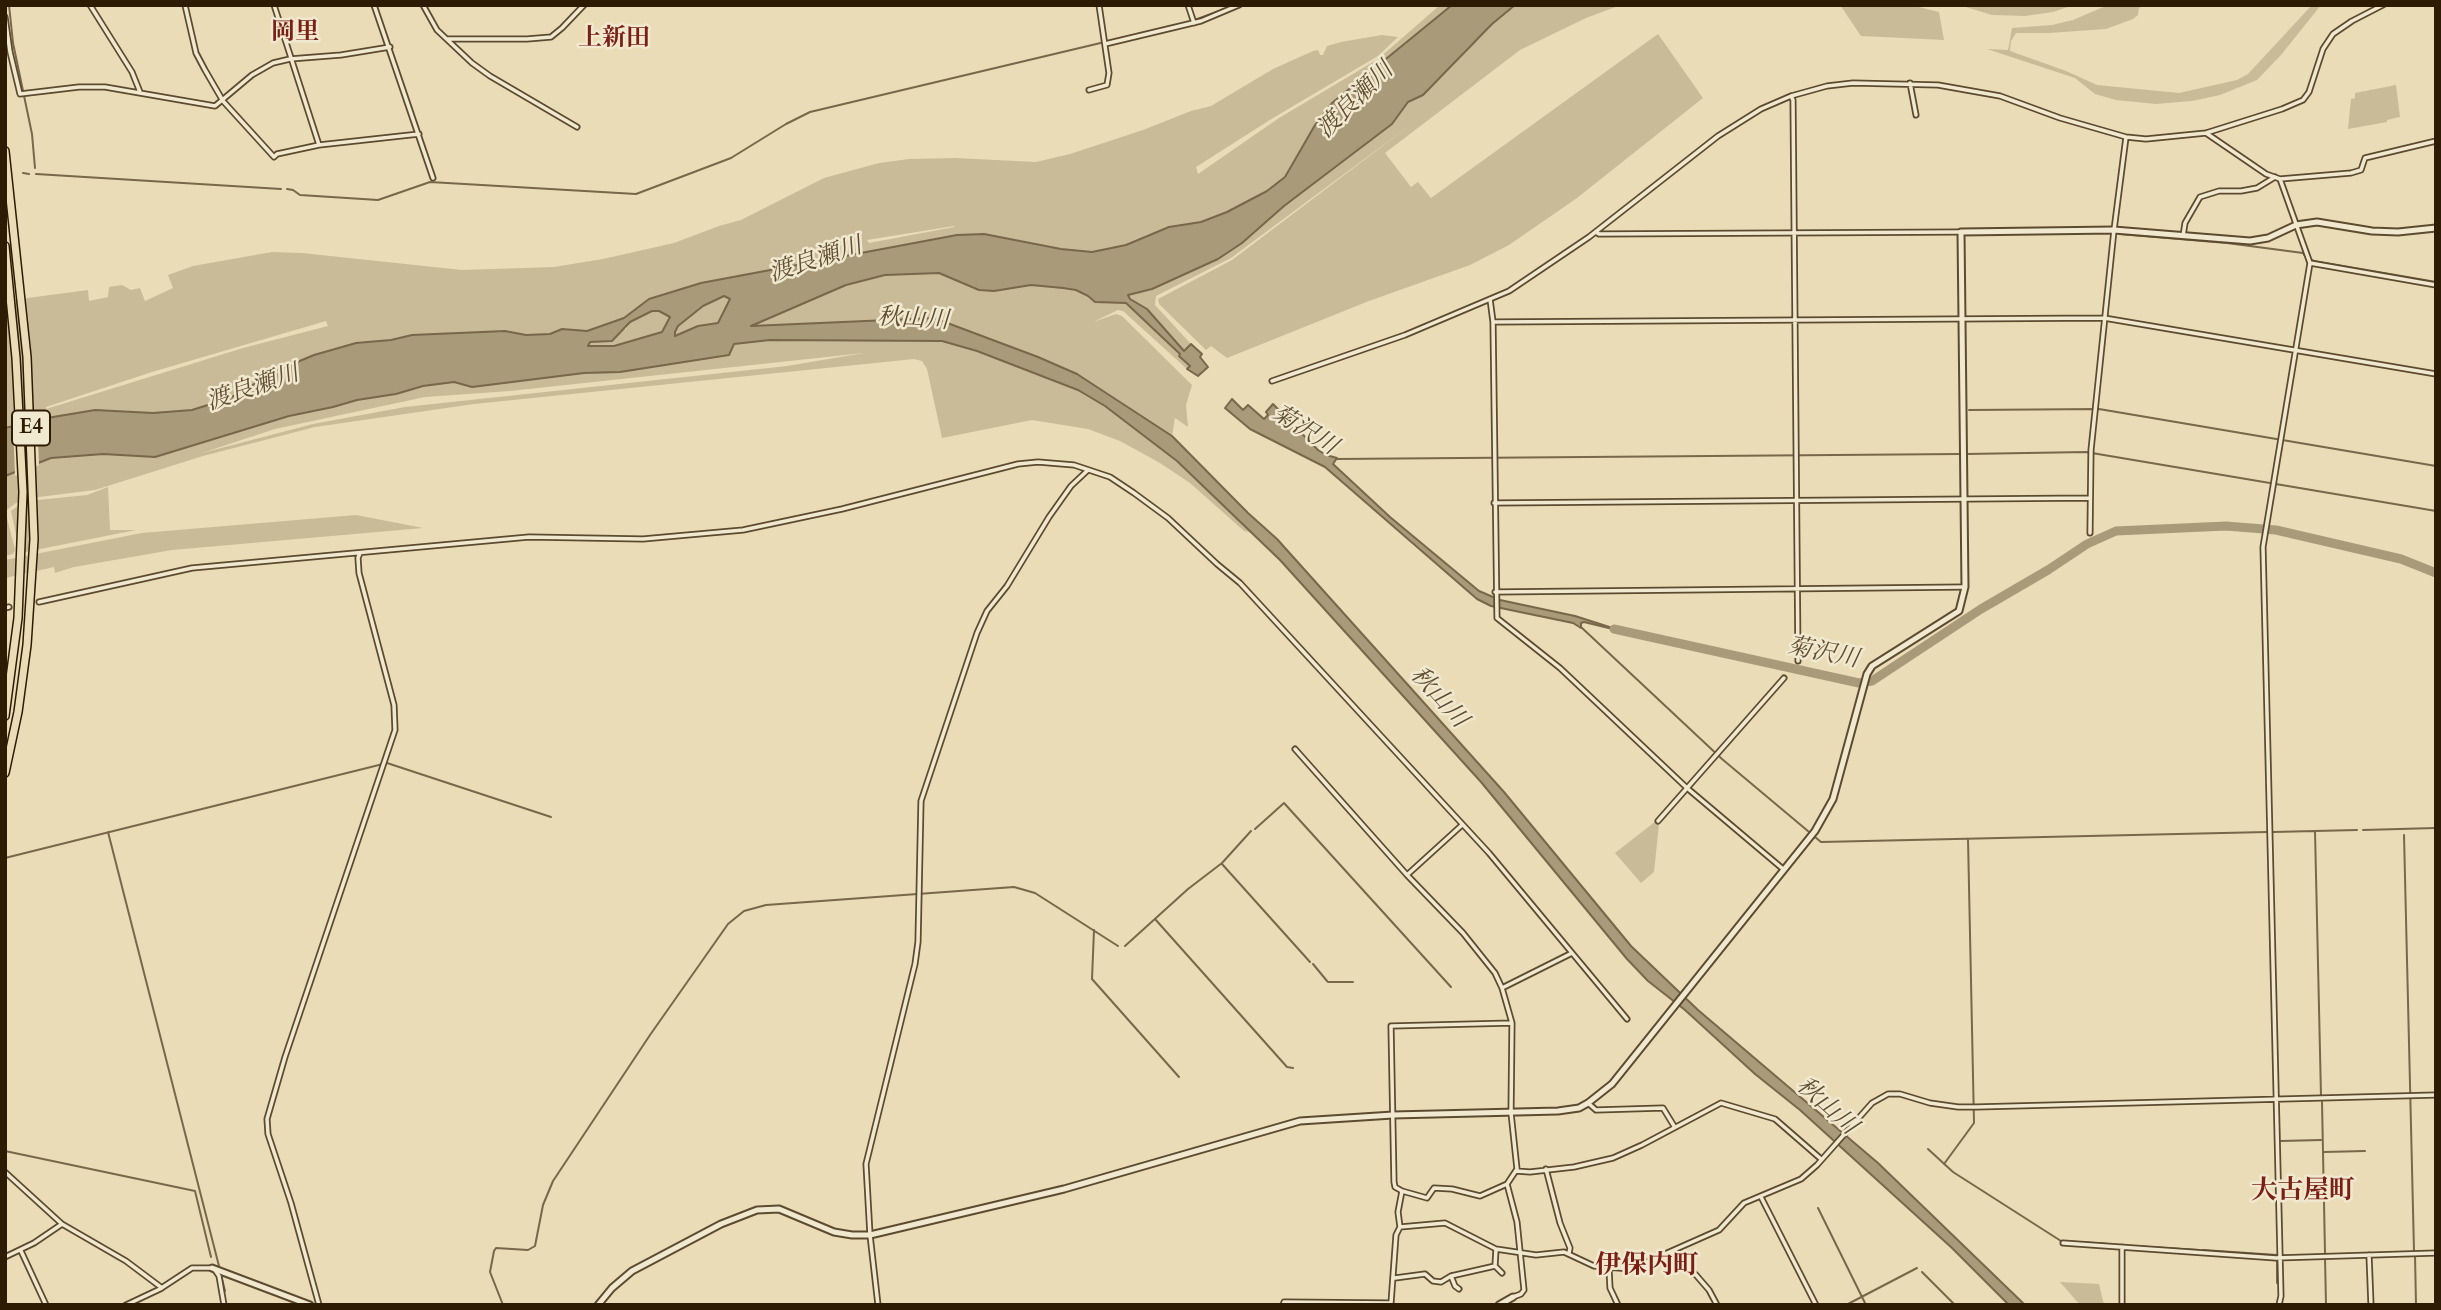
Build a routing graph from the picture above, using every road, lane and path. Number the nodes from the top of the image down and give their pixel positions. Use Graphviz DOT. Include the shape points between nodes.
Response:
graph roads {
  1 [pos="90,5"];
  2 [pos="185,5"];
  3 [pos="275,5"];
  4 [pos="374,5"];
  5 [pos="423,5"];
  6 [pos="584,5"];
  7 [pos="1099,5"];
  8 [pos="1188,5"];
  9 [pos="1239,5"];
  10 [pos="2383,5"];
  11 [pos="5,17"];
  12 [pos="1194,23"];
  13 [pos="445,40"];
  14 [pos="1105,44"];
  15 [pos="390,47"];
  16 [pos="290,59"];
  17 [pos="1910,82"];
  18 [pos="1088,90"];
  19 [pos="140,92"];
  20 [pos="1791,96"];
  21 [pos="223,101"];
  22 [pos="1916,115"];
  23 [pos="577,127"];
  24 [pos="2206,133"];
  25 [pos="419,134"];
  26 [pos="2126,137"];
  27 [pos="2436,141"];
  28 [pos="319,145"];
  29 [pos="5,151"];
  30 [pos="433,178"];
  31 [pos="2277,178"];
  32 [pos="2296,225"];
  33 [pos="2436,228"];
  34 [pos="2114,230"];
  35 [pos="1596,232"];
  36 [pos="1961,232"];
  37 [pos="1794,233"];
  38 [pos="2183,236"];
  39 [pos="5,246"];
  40 [pos="2309,263"];
  41 [pos="2436,285"];
  42 [pos="1490,299"];
  43 [pos="2104,318"];
  44 [pos="1963,319"];
  45 [pos="1795,320"];
  46 [pos="1493,322"];
  47 [pos="2295,351"];
  48 [pos="2436,374"];
  49 [pos="1272,381"];
  50 [pos="1088,470"];
  51 [pos="2090,498"];
  52 [pos="1965,499"];
  53 [pos="1796,501"];
  54 [pos="1494,503"];
  55 [pos="2090,533"];
  56 [pos="360,553"];
  57 [pos="1965,587"];
  58 [pos="1797,589"];
  59 [pos="1495,593"];
  60 [pos="39,601"];
  61 [pos="1797,661"];
  62 [pos="1784,678"];
  63 [pos="5,716"];
  64 [pos="1295,749"];
  65 [pos="5,773"];
  66 [pos="1687,788"];
  67 [pos="1658,821"];
  68 [pos="1462,825"];
  69 [pos="1783,869"];
  70 [pos="1407,876"];
  71 [pos="1572,953"];
  72 [pos="1502,988"];
  73 [pos="1627,1019"];
  74 [pos="1512,1023"];
  75 [pos="2436,1095"];
  76 [pos="2276,1099"];
  77 [pos="1588,1104"];
  78 [pos="1511,1113"];
  79 [pos="1392,1115"];
  80 [pos="1674,1127"];
  81 [pos="1822,1159"];
  82 [pos="1546,1169"];
  83 [pos="1516,1171"];
  84 [pos="5,1172"];
  85 [pos="1507,1184"];
  86 [pos="1402,1191"];
  87 [pos="1761,1197"];
  88 [pos="62,1224"];
  89 [pos="1401,1227"];
  90 [pos="870,1235"];
  91 [pos="2063,1243"];
  92 [pos="2122,1247"];
  93 [pos="1496,1249"];
  94 [pos="21,1251"];
  95 [pos="1672,1252"];
  96 [pos="2436,1253"];
  97 [pos="1519,1254"];
  98 [pos="1569,1254"];
  99 [pos="2369,1255"];
  100 [pos="5,1256"];
  101 [pos="2280,1258"];
  102 [pos="1495,1266"];
  103 [pos="214,1269"];
  104 [pos="1609,1269"];
  105 [pos="1502,1273"];
  106 [pos="1451,1276"];
  107 [pos="1394,1279"];
  108 [pos="162,1288"];
  109 [pos="1459,1289"];
  110 [pos="1513,1297"];
  111 [pos="46,1305"];
  112 [pos="127,1305"];
  113 [pos="224,1305"];
  114 [pos="310,1305"];
  115 [pos="319,1305"];
  116 [pos="598,1305"];
  117 [pos="878,1305"];
  118 [pos="1283,1305"];
  119 [pos="1499,1305"];
  120 [pos="1618,1305"];
  121 [pos="1717,1305"];
  122 [pos="1816,1305"];
  123 [pos="2122,1305"];
  124 [pos="2279,1305"];
  125 [pos="2371,1305"];
  1 -- 19 [label="street"];
  2 -- 21 [label="street" via="196,53"];
  3 -- 16 [label="street"];
  4 -- 15 [label="street"];
  5 -- 13 [label="street"];
  6 -- 13 [label="street" via="551,37"];
  7 -- 14 [label="street"];
  8 -- 12 [label="street"];
  9 -- 12 [label="street"];
  10 -- 24 [label="street" via="2333,34 2304,100"];
  11 -- 19 [label="street" via="20,94 88,86"];
  12 -- 14 [label="street"];
  13 -- 23 [label="street" via="490,76"];
  14 -- 18 [label="street" via="1107,85"];
  15 -- 16 [label="street"];
  15 -- 25 [label="street"];
  16 -- 21 [label="street" via="259,70"];
  16 -- 28 [label="street"];
  17 -- 20 [label="street" via="1841,84"];
  17 -- 22 [label="street"];
  17 -- 26 [label="street" via="1983,91"];
  19 -- 21 [label="street" via="215,106"];
  20 -- 35 [label="street" via="1718,136"];
  20 -- 37 [label="street"];
  21 -- 28 [label="street" via="274,157"];
  24 -- 26 [label="street"];
  24 -- 31 [label="street"];
  25 -- 28 [label="street"];
  25 -- 30 [label="street"];
  26 -- 34 [label="street"];
  27 -- 31 [label="street" via="2364,158 2361,170 2351,173"];
  29 -- 65 [label="highway, E4" via="20,279 34,503 24,674"];
  31 -- 32 [label="street"];
  31 -- 38 [label="street" via="2257,188 2200,197"];
  32 -- 33 [label="street" via="2317,222 2398,232"];
  32 -- 38 [label="street" via="2250,242"];
  32 -- 40 [label="street"];
  34 -- 36 [label="street"];
  34 -- 38 [label="street"];
  34 -- 43 [label="street"];
  35 -- 37 [label="street"];
  35 -- 42 [label="street" via="1520,285"];
  36 -- 37 [label="street"];
  36 -- 44 [label="street"];
  37 -- 45 [label="street"];
  39 -- 63 [label="highway, E4" via="23,492 16,645"];
  40 -- 41 [label="street"];
  40 -- 47 [label="street"];
  42 -- 46 [label="street"];
  42 -- 49 [label="street" via="1405,335"];
  43 -- 44 [label="street"];
  43 -- 47 [label="street"];
  43 -- 51 [label="street"];
  44 -- 45 [label="street"];
  44 -- 52 [label="street"];
  45 -- 46 [label="street"];
  45 -- 53 [label="street"];
  46 -- 54 [label="street"];
  47 -- 48 [label="street"];
  47 -- 76 [label="street" via="2264,537"];
  50 -- 56 [label="street" via="1061,463 1018,464 743,530 643,539 529,537"];
  50 -- 68 [label="street" via="1110,477 1134,493 1233,575"];
  50 -- 90 [label="street" via="1049,517 988,611 921,801 918,942 866,1164"];
  51 -- 52 [label="street"];
  51 -- 55 [label="street"];
  52 -- 53 [label="street"];
  52 -- 57 [label="street"];
  53 -- 54 [label="street"];
  53 -- 58 [label="street"];
  54 -- 59 [label="street"];
  56 -- 60 [label="street" via="192,568"];
  56 -- 115 [label="street" via="359,573 394,705 395,730 267,1119"];
  57 -- 58 [label="street"];
  57 -- 69 [label="street" via="1959,611 1872,666 1833,799 1815,831"];
  58 -- 59 [label="street"];
  58 -- 61 [label="street"];
  59 -- 66 [label="street" via="1501,623 1560,668"];
  62 -- 66 [label="street"];
  64 -- 70 [label="street"];
  66 -- 67 [label="street"];
  66 -- 69 [label="street"];
  68 -- 70 [label="street"];
  68 -- 71 [label="street"];
  69 -- 77 [label="street" via="1663,1022 1607,1089"];
  70 -- 72 [label="street" via="1463,933"];
  71 -- 72 [label="street"];
  71 -- 73 [label="street"];
  72 -- 74 [label="street"];
  74 -- 78 [label="street"];
  74 -- 79 [label="street" via="1391,1026"];
  75 -- 76 [label="street"];
  76 -- 81 [label="street" via="1967,1107 1894,1094 1877,1098"];
  76 -- 101 [label="street"];
  77 -- 78 [label="street" via="1569,1110"];
  77 -- 80 [label="street" via="1596,1110 1663,1108"];
  78 -- 79 [label="street"];
  78 -- 83 [label="street"];
  79 -- 86 [label="street" via="1394,1182"];
  79 -- 90 [label="street" via="1283,1124 1064,1189"];
  80 -- 81 [label="street" via="1726,1102 1775,1119"];
  80 -- 82 [label="street" via="1603,1161"];
  81 -- 87 [label="street" via="1795,1183"];
  82 -- 83 [label="street"];
  82 -- 98 [label="street"];
  83 -- 85 [label="street"];
  84 -- 88 [label="street"];
  85 -- 86 [label="street" via="1480,1196 1443,1188 1434,1188 1427,1198"];
  85 -- 97 [label="street"];
  86 -- 89 [label="street"];
  87 -- 95 [label="street" via="1740,1206 1719,1230"];
  87 -- 122 [label="street"];
  88 -- 94 [label="street"];
  88 -- 108 [label="street" via="127,1261"];
  89 -- 93 [label="street" via="1445,1223"];
  89 -- 107 [label="street" via="1396,1235"];
  90 -- 116 [label="street" via="834,1232 779,1209 757,1210 632,1271"];
  90 -- 117 [label="street"];
  91 -- 92 [label="street"];
  92 -- 101 [label="street"];
  92 -- 123 [label="street"];
  93 -- 97 [label="street"];
  93 -- 102 [label="street"];
  94 -- 100 [label="street"];
  94 -- 111 [label="street"];
  95 -- 104 [label="street" via="1631,1269"];
  95 -- 121 [label="street" via="1709,1290"];
  96 -- 99 [label="street"];
  97 -- 98 [label="street"];
  97 -- 110 [label="street" via="1524,1290"];
  98 -- 104 [label="street"];
  99 -- 101 [label="street"];
  99 -- 125 [label="street"];
  101 -- 124 [label="street"];
  102 -- 105 [label="street"];
  102 -- 106 [label="street"];
  103 -- 108 [label="street" via="194,1267"];
  103 -- 113 [label="street"];
  103 -- 114 [label="street"];
  104 -- 120 [label="street" via="1610,1288"];
  106 -- 107 [label="street" via="1441,1282 1425,1274"];
  106 -- 109 [label="street"];
  107 -- 118 [label="street" via="1391,1303"];
  108 -- 112 [label="street"];
  110 -- 119 [label="street"];
}
